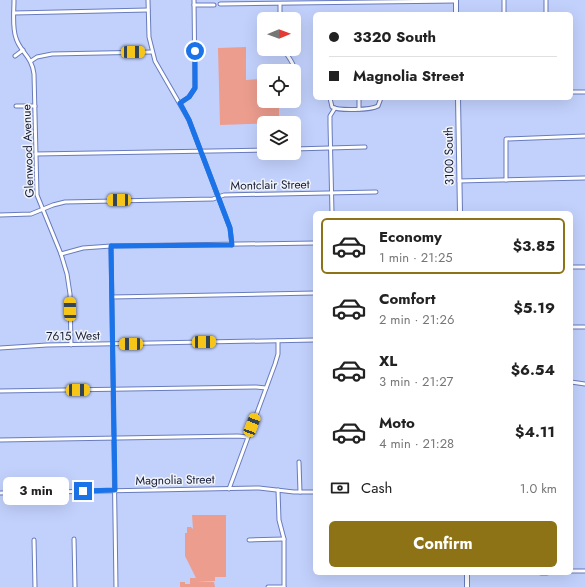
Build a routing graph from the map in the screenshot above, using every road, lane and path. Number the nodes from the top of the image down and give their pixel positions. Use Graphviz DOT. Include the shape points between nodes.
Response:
graph roads {
  1 [pos="14,0"];
  2 [pos="148,0"];
  3 [pos="194,0"];
  4 [pos="456,0"];
  5 [pos="504,0"];
  6 [pos="546,0"];
  7 [pos="220,4"];
  8 [pos="280,4"];
  9 [pos="194,5"];
  10 [pos="214,5"];
  11 [pos="148,10"];
  12 [pos="280,12"];
  13 [pos="456,12"];
  14 [pos="504,12"];
  15 [pos="546,12"];
  16 [pos="14,13"];
  17 [pos="23,50"];
  18 [pos="152,52"];
  19 [pos="15,56"];
  20 [pos="31,61"];
  21 [pos="573,92"];
  22 [pos="585,92"];
  23 [pos="331,100"];
  24 [pos="359,100"];
  25 [pos="381,100"];
  26 [pos="458,100"];
  27 [pos="180,103"];
  28 [pos="16,106"];
  29 [pos="35,106"];
  30 [pos="333,108"];
  31 [pos="359,108"];
  32 [pos="585,136"];
  33 [pos="365,147"];
  34 [pos="330,148"];
  35 [pos="301,149"];
  36 [pos="257,150"];
  37 [pos="201,151"];
  38 [pos="36,154"];
  39 [pos="585,178"];
  40 [pos="459,180"];
  41 [pos="506,180"];
  42 [pos="376,192"];
  43 [pos="331,193"];
  44 [pos="218,197"];
  45 [pos="42,210"];
  46 [pos="332,211"];
  47 [pos="460,211"];
  48 [pos="0,215"];
  49 [pos="313,243"];
  50 [pos="232,245"];
  51 [pos="111,246"];
  52 [pos="61,254"];
  53 [pos="585,267"];
  54 [pos="573,268"];
  55 [pos="313,293"];
  56 [pos="112,297"];
  57 [pos="573,327"];
  58 [pos="585,327"];
  59 [pos="313,340"];
  60 [pos="278,341"];
  61 [pos="113,344"];
  62 [pos="71,345"];
  63 [pos="0,348"];
  64 [pos="573,382"];
  65 [pos="585,384"];
  66 [pos="266,388"];
  67 [pos="113,389"];
  68 [pos="0,391"];
  69 [pos="248,437"];
  70 [pos="114,438"];
  71 [pos="0,440"];
  72 [pos="299,462"];
  73 [pos="229,489"];
  74 [pos="115,490"];
  75 [pos="278,490"];
  76 [pos="300,492"];
  77 [pos="313,492"];
  78 [pos="0,493"];
  79 [pos="74,539"];
  80 [pos="284,539"];
  81 [pos="34,540"];
  82 [pos="249,540"];
  83 [pos="573,571"];
  84 [pos="585,571"];
  85 [pos="467,575"];
  86 [pos="34,587"];
  87 [pos="75,587"];
  88 [pos="116,587"];
  89 [pos="268,587"];
  90 [pos="284,587"];
  91 [pos="467,587"];
  1 -- 16 [label="street, Glenwood Avenue"];
  2 -- 11 [label="street"];
  3 -- 9 [label="street"];
  4 -- 8 [label="street"];
  4 -- 13 [label="street"];
  5 -- 14 [label="street"];
  6 -- 15 [label="street"];
  7 -- 8 [label="street"];
  8 -- 12 [label="street"];
  9 -- 10 [label="street"];
  9 -- 27 [label="street" via="195,88 189,97"];
  11 -- 16 [label="street"];
  11 -- 18 [label="street"];
  16 -- 17 [label="street, Glenwood Avenue" via="14,32"];
  17 -- 19 [label="street"];
  17 -- 20 [label="street, Glenwood Avenue"];
  18 -- 20 [label="street" via="52,54"];
  18 -- 27 [label="street"];
  20 -- 29 [label="street, Glenwood Avenue"];
  21 -- 22 [label="street"];
  23 -- 30 [label="street"];
  24 -- 31 [label="street"];
  25 -- 31 [label="street" via="376,107"];
  26 -- 40 [label="street, 3100 South"];
  27 -- 37 [label="street"];
  28 -- 29 [label="street"];
  29 -- 38 [label="street, Glenwood Avenue"];
  30 -- 31 [label="street"];
  30 -- 34 [label="street" via="330,120"];
  32 -- 41 [label="street" via="506,139"];
  33 -- 34 [label="street"];
  34 -- 35 [label="street"];
  34 -- 43 [label="street"];
  36 -- 37 [label="street"];
  37 -- 38 [label="street"];
  37 -- 44 [label="street"];
  38 -- 45 [label="street, Glenwood Avenue" via="37,195"];
  39 -- 41 [label="street"];
  40 -- 41 [label="street"];
  40 -- 47 [label="street, 3100 South"];
  42 -- 43 [label="street, Montclair Street"];
  43 -- 44 [label="street, Montclair Street"];
  43 -- 46 [label="street"];
  44 -- 45 [label="street, Montclair Street" via="65,202"];
  44 -- 50 [label="street" via="231,232"];
  45 -- 48 [label="street, Montclair Street" via="31,214"];
  45 -- 52 [label="street, Glenwood Avenue"];
  49 -- 50 [label="street"];
  50 -- 51 [label="street"];
  51 -- 52 [label="street" via="83,248"];
  51 -- 56 [label="street"];
  52 -- 62 [label="street, Glenwood Avenue" via="69,283"];
  53 -- 54 [label="street"];
  55 -- 56 [label="street"];
  56 -- 61 [label="street"];
  57 -- 58 [label="street"];
  59 -- 60 [label="street, 7615 West"];
  60 -- 61 [label="street, 7615 West"];
  60 -- 66 [label="street" via="277,359"];
  61 -- 62 [label="street, 7615 West"];
  61 -- 67 [label="street"];
  62 -- 63 [label="street, 7615 West"];
  64 -- 65 [label="street"];
  66 -- 67 [label="street"];
  66 -- 69 [label="street"];
  67 -- 68 [label="street"];
  67 -- 70 [label="street"];
  69 -- 70 [label="street"];
  69 -- 73 [label="street"];
  70 -- 71 [label="street"];
  70 -- 74 [label="street"];
  72 -- 76 [label="street"];
  73 -- 74 [label="street, Magnolia Street"];
  73 -- 75 [label="street, Magnolia Street"];
  74 -- 78 [label="street, Magnolia Street"];
  74 -- 88 [label="street"];
  75 -- 76 [label="street, Magnolia Street"];
  75 -- 80 [label="street" via="279,520"];
  76 -- 77 [label="street, Magnolia Street"];
  79 -- 87 [label="street"];
  80 -- 82 [label="street"];
  80 -- 90 [label="street"];
  81 -- 86 [label="street"];
  83 -- 84 [label="street"];
  85 -- 91 [label="street"];
  89 -- 90 [label="street"];
}
